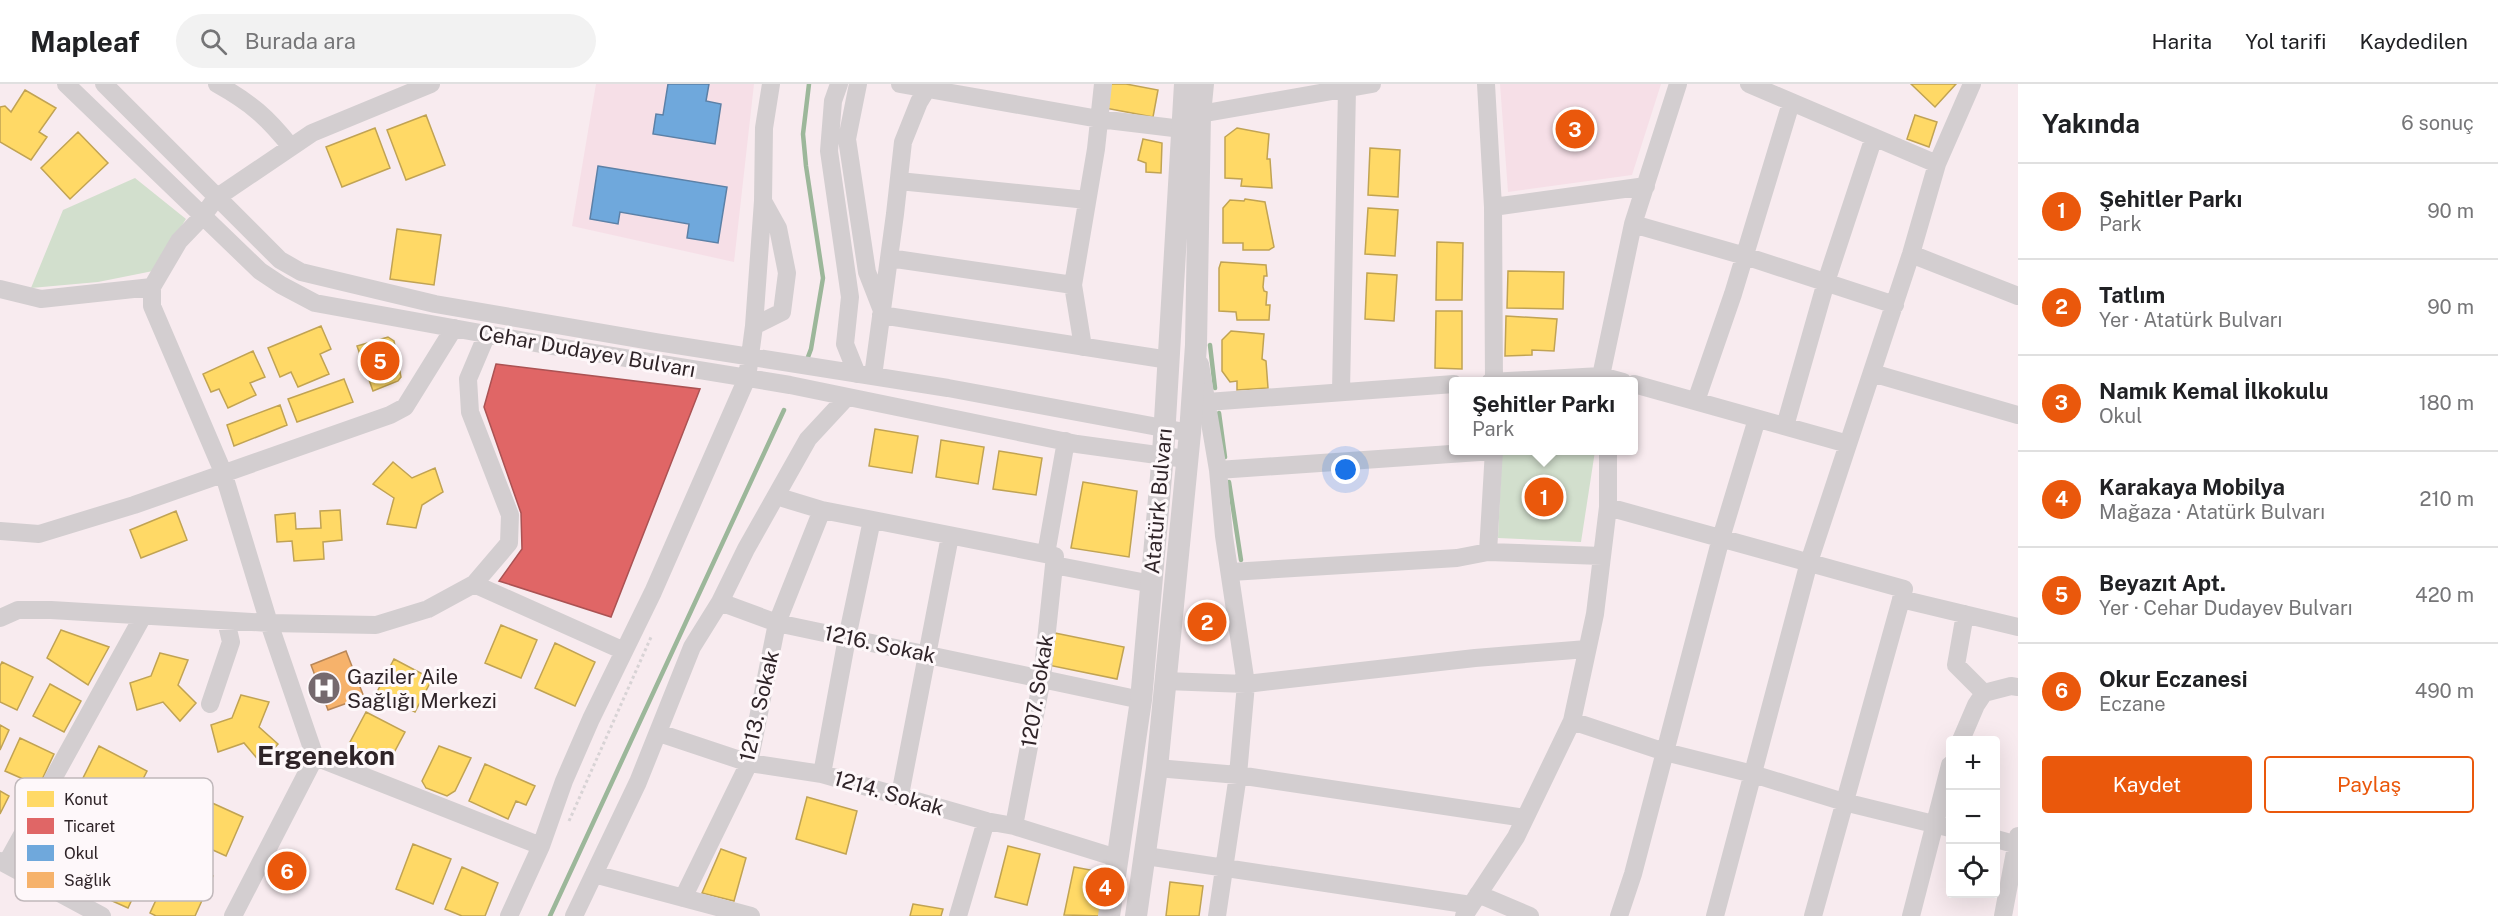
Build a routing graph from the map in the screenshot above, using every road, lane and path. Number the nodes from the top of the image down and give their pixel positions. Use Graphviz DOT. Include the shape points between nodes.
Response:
graph roads {
  1 [pos="66,84"];
  2 [pos="104,84"];
  3 [pos="217,84"];
  4 [pos="431,84"];
  5 [pos="771,84"];
  6 [pos="839,84"];
  7 [pos="858,84"];
  8 [pos="900,84"];
  9 [pos="1103,84"];
  10 [pos="1185,84"];
  11 [pos="1203,84"];
  12 [pos="1372,84"];
  13 [pos="1486,84"];
  14 [pos="1749,84"];
  15 [pos="1972,84"];
  16 [pos="928,87"];
  17 [pos="1680,88"];
  18 [pos="1347,89"];
  19 [pos="1791,103"];
  20 [pos="1200,114"];
  21 [pos="1099,120"];
  22 [pos="1182,129"];
  23 [pos="1874,137"];
  24 [pos="291,147"];
  25 [pos="1937,164"];
  26 [pos="899,181"];
  27 [pos="1646,186"];
  28 [pos="216,198"];
  29 [pos="1087,200"];
  30 [pos="763,201"];
  31 [pos="1493,207"];
  32 [pos="202,217"];
  33 [pos="1633,224"];
  34 [pos="1911,254"];
  35 [pos="1745,256"];
  36 [pos="889,258"];
  37 [pos="1826,282"];
  38 [pos="1073,285"];
  39 [pos="152,287"];
  40 [pos="0,289"];
  41 [pos="2017,291"];
  42 [pos="1895,305"];
  43 [pos="882,313"];
  44 [pos="754,326"];
  45 [pos="454,328"];
  46 [pos="488,334"];
  47 [pos="1196,345"];
  48 [pos="1083,347"];
  49 [pos="750,357"];
  50 [pos="1169,360"];
  51 [pos="1872,373"];
  52 [pos="865,375"];
  53 [pos="1493,377"];
  54 [pos="1601,377"];
  55 [pos="747,378"];
  56 [pos="1449,384"];
  57 [pos="1638,385"];
  58 [pos="1341,392"];
  59 [pos="847,397"];
  60 [pos="1696,401"];
  61 [pos="1207,402"];
  62 [pos="2018,415"];
  63 [pos="1757,418"];
  64 [pos="1785,426"];
  65 [pos="1164,427"];
  66 [pos="1190,433"];
  67 [pos="1066,441"];
  68 [pos="1848,444"];
  69 [pos="1164,454"];
  70 [pos="1449,454"];
  71 [pos="1494,455"];
  72 [pos="1608,455"];
  73 [pos="1186,459"];
  74 [pos="1218,470"];
  75 [pos="223,472"];
  76 [pos="776,496"];
  77 [pos="1608,507"];
  78 [pos="822,510"];
  79 [pos="872,520"];
  80 [pos="0,531"];
  81 [pos="950,536"];
  82 [pos="1720,538"];
  83 [pos="1488,552"];
  84 [pos="1602,556"];
  85 [pos="1052,559"];
  86 [pos="1809,562"];
  87 [pos="1231,572"];
  88 [pos="474,584"];
  89 [pos="1152,584"];
  90 [pos="1901,599"];
  91 [pos="720,602"];
  92 [pos="1965,614"];
  93 [pos="143,616"];
  94 [pos="0,618"];
  95 [pos="226,621"];
  96 [pos="269,623"];
  97 [pos="777,624"];
  98 [pos="2018,627"];
  99 [pos="655,628"];
  100 [pos="847,638"];
  101 [pos="1587,649"];
  102 [pos="624,651"];
  103 [pos="928,654"];
  104 [pos="1042,678"];
  105 [pos="1165,681"];
  106 [pos="1246,684"];
  107 [pos="2018,687"];
  108 [pos="1984,693"];
  109 [pos="1141,700"];
  110 [pos="210,704"];
  111 [pos="1572,722"];
  112 [pos="659,733"];
  113 [pos="1963,736"];
  114 [pos="1665,752"];
  115 [pos="315,757"];
  116 [pos="748,763"];
  117 [pos="1156,768"];
  118 [pos="822,774"];
  119 [pos="1753,774"];
  120 [pos="1238,775"];
  121 [pos="51,778"];
  122 [pos="1947,790"];
  123 [pos="900,795"];
  124 [pos="1845,802"];
  125 [pos="1525,818"];
  126 [pos="986,821"];
  127 [pos="568,824"];
  128 [pos="1014,826"];
  129 [pos="1943,826"];
  130 [pos="2000,840"];
  131 [pos="15,841"];
  132 [pos="2017,842"];
  133 [pos="541,846"];
  134 [pos="1146,856"];
  135 [pos="1118,858"];
  136 [pos="3,862"];
  137 [pos="1226,867"];
  138 [pos="594,874"];
  139 [pos="684,898"];
  140 [pos="74,901"];
  141 [pos="1471,905"];
  142 [pos="102,916"];
  143 [pos="233,916"];
  144 [pos="509,916"];
  145 [pos="574,916"];
  146 [pos="751,916"];
  147 [pos="958,916"];
  148 [pos="1109,916"];
  149 [pos="1136,916"];
  150 [pos="1217,916"];
  151 [pos="1530,916"];
  152 [pos="1619,916"];
  153 [pos="1715,916"];
  154 [pos="1813,916"];
  155 [pos="1911,916"];
  156 [pos="2003,916"];
  1 -- 32 [label="street, Cehar Dudayev Bulvarı"];
  2 -- 28 [label="street, Cehar Dudayev Bulvarı"];
  3 -- 24 [label="street" via="247,100"];
  4 -- 24 [label="street" via="312,133"];
  5 -- 30 [label="street" via="764,128"];
  6 -- 52 [label="street" via="833,101 829,151 850,297 845,344"];
  7 -- 43 [label="street" via="847,138 867,272"];
  8 -- 16 [label="street"];
  9 -- 21 [label="street"];
  10 -- 22 [label="main road, Atatürk Bulvarı"];
  11 -- 20 [label="main road, Atatürk Bulvarı"];
  12 -- 18 [label="street"];
  13 -- 31 [label="street"];
  14 -- 19 [label="street"];
  15 -- 25 [label="street"];
  16 -- 21 [label="street"];
  16 -- 26 [label="street" via="903,142"];
  17 -- 27 [label="street"];
  18 -- 20 [label="street"];
  18 -- 58 [label="street"];
  19 -- 23 [label="street"];
  19 -- 35 [label="street"];
  20 -- 47 [label="main road, Atatürk Bulvarı"];
  21 -- 22 [label="street"];
  21 -- 29 [label="street"];
  22 -- 50 [label="main road, Atatürk Bulvarı"];
  23 -- 25 [label="street"];
  23 -- 37 [label="street"];
  24 -- 28 [label="street"];
  25 -- 34 [label="street"];
  26 -- 29 [label="street"];
  26 -- 36 [label="street"];
  27 -- 31 [label="street"];
  27 -- 33 [label="street"];
  28 -- 32 [label="street"];
  28 -- 49 [label="street, Cehar Dudayev Bulvarı" via="280,260 300,272 435,304"];
  29 -- 38 [label="street"];
  30 -- 44 [label="street"];
  30 -- 44 [label="street" via="778,228 787,273 782,312"];
  31 -- 53 [label="street"];
  32 -- 39 [label="street" via="179,241"];
  32 -- 45 [label="street, Cehar Dudayev Bulvarı" via="260,271 315,303"];
  33 -- 35 [label="street"];
  33 -- 54 [label="street"];
  34 -- 41 [label="street"];
  34 -- 42 [label="street"];
  35 -- 37 [label="street"];
  35 -- 60 [label="street"];
  36 -- 38 [label="street"];
  36 -- 43 [label="street"];
  37 -- 42 [label="street"];
  37 -- 64 [label="street"];
  38 -- 48 [label="street"];
  39 -- 40 [label="street" via="41,299"];
  39 -- 75 [label="street" via="152,306"];
  42 -- 51 [label="street"];
  43 -- 48 [label="street"];
  43 -- 52 [label="street"];
  44 -- 49 [label="street"];
  45 -- 46 [label="street, Cehar Dudayev Bulvarı"];
  45 -- 75 [label="street" via="405,407"];
  46 -- 55 [label="street, Cehar Dudayev Bulvarı"];
  46 -- 88 [label="street" via="468,379 470,412 510,515 509,543"];
  47 -- 61 [label="street"];
  47 -- 66 [label="main road, Atatürk Bulvarı"];
  48 -- 50 [label="street"];
  49 -- 52 [label="street, Cehar Dudayev Bulvarı"];
  49 -- 55 [label="street"];
  50 -- 65 [label="main road, Atatürk Bulvarı"];
  51 -- 62 [label="street"];
  51 -- 68 [label="street"];
  52 -- 65 [label="street, Cehar Dudayev Bulvarı"];
  55 -- 59 [label="street, Cehar Dudayev Bulvarı"];
  55 -- 102 [label="street"];
  56 -- 58 [label="street"];
  57 -- 60 [label="street"];
  58 -- 61 [label="street"];
  59 -- 67 [label="street, Cehar Dudayev Bulvarı"];
  59 -- 76 [label="street" via="808,439"];
  60 -- 63 [label="street"];
  61 -- 74 [label="street"];
  63 -- 64 [label="street"];
  63 -- 82 [label="street"];
  64 -- 68 [label="street"];
  65 -- 66 [label="street, Cehar Dudayev Bulvarı"];
  65 -- 69 [label="main road, Atatürk Bulvarı"];
  66 -- 73 [label="main road, Atatürk Bulvarı"];
  67 -- 69 [label="street, Cehar Dudayev Bulvarı"];
  67 -- 85 [label="street, 1207. Sokak"];
  68 -- 86 [label="street"];
  69 -- 73 [label="street, Cehar Dudayev Bulvarı"];
  69 -- 89 [label="main road, Atatürk Bulvarı"];
  70 -- 74 [label="street"];
  71 -- 83 [label="street"];
  72 -- 77 [label="street"];
  73 -- 105 [label="main road, Atatürk Bulvarı"];
  74 -- 87 [label="street"];
  75 -- 80 [label="street" via="39,534"];
  75 -- 96 [label="street"];
  76 -- 78 [label="street"];
  76 -- 91 [label="street"];
  77 -- 82 [label="street"];
  77 -- 84 [label="street"];
  78 -- 79 [label="street"];
  78 -- 97 [label="street, 1213. Sokak"];
  79 -- 81 [label="street"];
  79 -- 100 [label="street"];
  81 -- 85 [label="street"];
  81 -- 103 [label="street"];
  82 -- 86 [label="street"];
  82 -- 114 [label="street"];
  83 -- 84 [label="street"];
  83 -- 87 [label="street" via="1457,558"];
  84 -- 101 [label="street"];
  85 -- 89 [label="street"];
  85 -- 104 [label="street, 1207. Sokak"];
  86 -- 90 [label="street" via="1904,589"];
  86 -- 119 [label="street"];
  87 -- 106 [label="street"];
  88 -- 96 [label="street" via="428,609 376,625"];
  88 -- 102 [label="street"];
  89 -- 109 [label="main road, Atatürk Bulvarı"];
  90 -- 92 [label="street"];
  90 -- 124 [label="street"];
  91 -- 97 [label="street, 1216. Sokak"];
  91 -- 112 [label="street" via="692,647"];
  92 -- 98 [label="street"];
  92 -- 108 [label="street" via="1956,665"];
  93 -- 94 [label="street" via="18,610"];
  93 -- 95 [label="street"];
  93 -- 121 [label="street"];
  95 -- 96 [label="street"];
  95 -- 110 [label="street" via="231,642"];
  96 -- 115 [label="street"];
  97 -- 100 [label="street, 1216. Sokak"];
  97 -- 116 [label="street, 1213. Sokak"];
  99 -- 127 [label="path"];
  100 -- 103 [label="street, 1216. Sokak"];
  100 -- 118 [label="street"];
  101 -- 106 [label="street"];
  101 -- 111 [label="street"];
  102 -- 133 [label="street" via="564,782"];
  103 -- 104 [label="street, 1216. Sokak"];
  103 -- 123 [label="street"];
  104 -- 109 [label="street, 1216. Sokak"];
  104 -- 128 [label="street, 1207. Sokak"];
  105 -- 106 [label="street"];
  105 -- 117 [label="main road, Atatürk Bulvarı"];
  106 -- 120 [label="street"];
  107 -- 108 [label="street"];
  108 -- 113 [label="street"];
  109 -- 135 [label="main road, Atatürk Bulvarı"];
  111 -- 114 [label="street"];
  111 -- 125 [label="street"];
  112 -- 116 [label="street, 1214. Sokak"];
  112 -- 138 [label="street"];
  114 -- 119 [label="street"];
  114 -- 152 [label="street"];
  115 -- 133 [label="street"];
  115 -- 143 [label="street"];
  116 -- 118 [label="street, 1214. Sokak"];
  116 -- 139 [label="street, 1213. Sokak"];
  117 -- 120 [label="street"];
  117 -- 134 [label="main road, Atatürk Bulvarı"];
  118 -- 123 [label="street, 1214. Sokak"];
  119 -- 124 [label="street"];
  119 -- 153 [label="street"];
  120 -- 125 [label="street"];
  120 -- 137 [label="street"];
  122 -- 129 [label="street"];
  123 -- 126 [label="street, 1214. Sokak"];
  124 -- 129 [label="street"];
  124 -- 154 [label="street"];
  125 -- 141 [label="street"];
  126 -- 128 [label="street, 1214. Sokak"];
  126 -- 147 [label="street"];
  128 -- 135 [label="street, 1214. Sokak"];
  129 -- 155 [label="street"];
  130 -- 132 [label="street"];
  131 -- 136 [label="street"];
  132 -- 156 [label="street"];
  133 -- 144 [label="street"];
  134 -- 137 [label="street"];
  134 -- 149 [label="main road, Atatürk Bulvarı"];
  135 -- 148 [label="main road, Atatürk Bulvarı"];
  137 -- 141 [label="street"];
  137 -- 150 [label="street"];
  138 -- 139 [label="street"];
  138 -- 145 [label="street"];
  139 -- 146 [label="street"];
  140 -- 142 [label="street"];
  141 -- 151 [label="street"];
}
